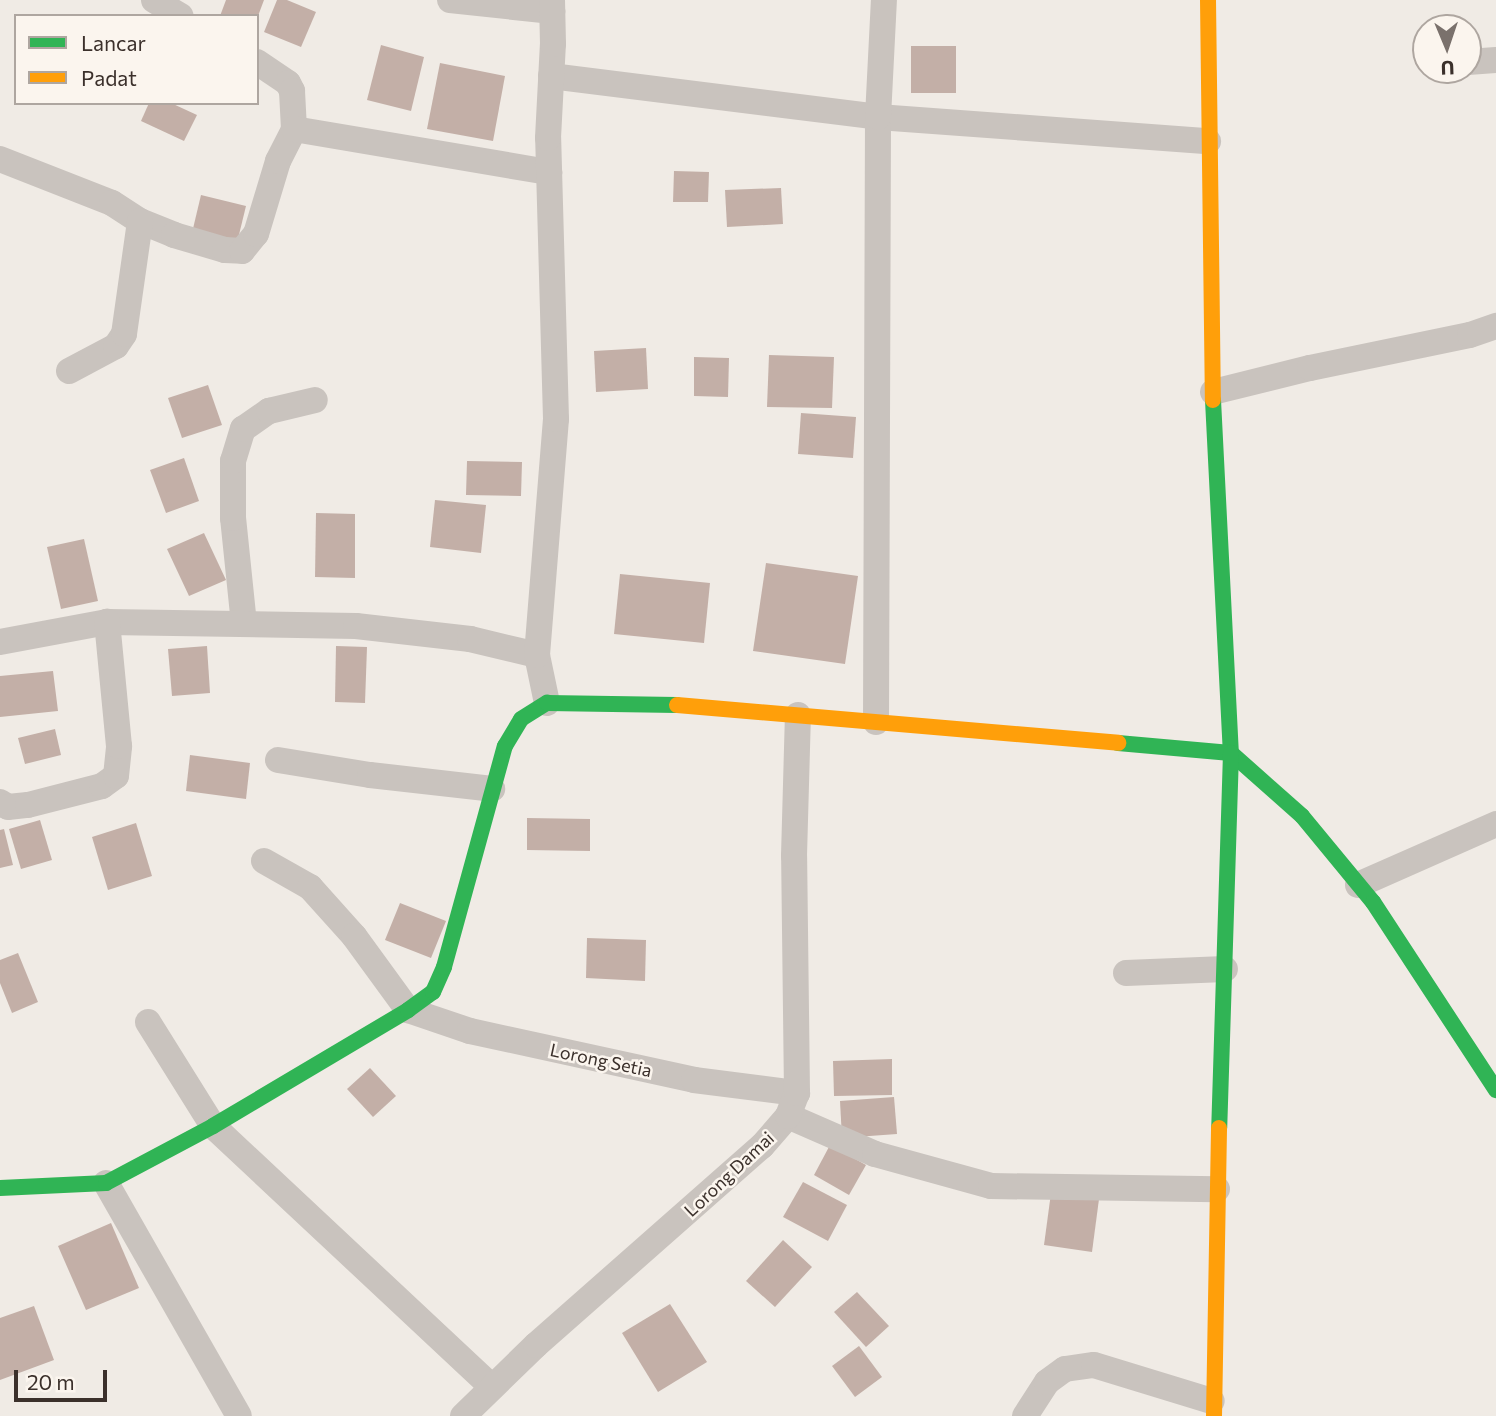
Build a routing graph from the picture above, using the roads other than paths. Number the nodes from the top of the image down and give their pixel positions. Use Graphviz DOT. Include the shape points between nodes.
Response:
graph roads {
  1 [pos="154,0"];
  2 [pos="450,0"];
  3 [pos="884,0"];
  4 [pos="1208,0"];
  5 [pos="552,6"];
  6 [pos="178,14"];
  7 [pos="259,63"];
  8 [pos="551,76"];
  9 [pos="878,117"];
  10 [pos="294,129"];
  11 [pos="1208,141"];
  12 [pos="0,159"];
  13 [pos="549,172"];
  14 [pos="140,221"];
  15 [pos="1496,326"];
  16 [pos="69,371"];
  17 [pos="1213,392"];
  18 [pos="315,400"];
  19 [pos="107,622"];
  20 [pos="243,624"];
  21 [pos="0,642"];
  22 [pos="537,655"];
  23 [pos="547,703"];
  24 [pos="798,715"];
  25 [pos="876,722"];
  26 [pos="1231,753"];
  27 [pos="278,760"];
  28 [pos="492,789"];
  29 [pos="0,802"];
  30 [pos="1496,824"];
  31 [pos="264,861"];
  32 [pos="1358,886"];
  33 [pos="1225,970"];
  34 [pos="1126,973"];
  35 [pos="408,1010"];
  36 [pos="148,1022"];
  37 [pos="1496,1090"];
  38 [pos="792,1105"];
  39 [pos="213,1126"];
  40 [pos="106,1183"];
  41 [pos="0,1188"];
  42 [pos="1217,1189"];
  43 [pos="492,1387"];
  44 [pos="1213,1408"];
  45 [pos="239,1416"];
  46 [pos="463,1416"];
  47 [pos="1025,1416"];
  1 -- 6 [label="street"];
  2 -- 5 [label="street"];
  3 -- 9 [label="street"];
  4 -- 11 [label="street"];
  5 -- 8 [label="street"];
  7 -- 10 [label="street" via="288,83"];
  8 -- 9 [label="street"];
  8 -- 13 [label="street"];
  9 -- 11 [label="street"];
  9 -- 25 [label="street"];
  10 -- 13 [label="street"];
  10 -- 14 [label="street" via="278,160 256,234 242,251 174,235"];
  11 -- 17 [label="street"];
  12 -- 14 [label="street" via="113,203"];
  13 -- 22 [label="street" via="556,419"];
  14 -- 16 [label="street" via="124,334 117,346"];
  15 -- 17 [label="street"];
  17 -- 26 [label="street"];
  18 -- 20 [label="street" via="268,411 243,429 233,461"];
  19 -- 20 [label="street"];
  19 -- 21 [label="street"];
  19 -- 29 [label="street" via="119,746 116,776 102,786 27,805 8,807"];
  20 -- 22 [label="street" via="356,626 470,639"];
  22 -- 23 [label="street"];
  23 -- 24 [label="street" via="671,704"];
  23 -- 28 [label="street" via="521,719 505,746"];
  24 -- 25 [label="street"];
  24 -- 38 [label="street"];
  25 -- 26 [label="street"];
  26 -- 32 [label="street" via="1302,816"];
  26 -- 33 [label="street"];
  27 -- 28 [label="street"];
  28 -- 35 [label="street" via="444,967 433,992"];
  30 -- 32 [label="street"];
  31 -- 35 [label="street" via="310,887 354,936"];
  32 -- 37 [label="street"];
  33 -- 34 [label="street"];
  33 -- 42 [label="street"];
  35 -- 38 [label="street, Lorong Setia" via="470,1031"];
  35 -- 39 [label="street"];
  36 -- 39 [label="street"];
  38 -- 42 [label="street, Lorong Setia" via="876,1154 991,1186"];
  38 -- 43 [label="street, Lorong Damai" via="762,1146"];
  39 -- 40 [label="street"];
  39 -- 43 [label="street"];
  40 -- 41 [label="street"];
  40 -- 45 [label="street"];
  42 -- 44 [label="street"];
  43 -- 46 [label="street, Lorong Damai"];
  44 -- 47 [label="street" via="1094,1365 1065,1369 1047,1382"];
}
